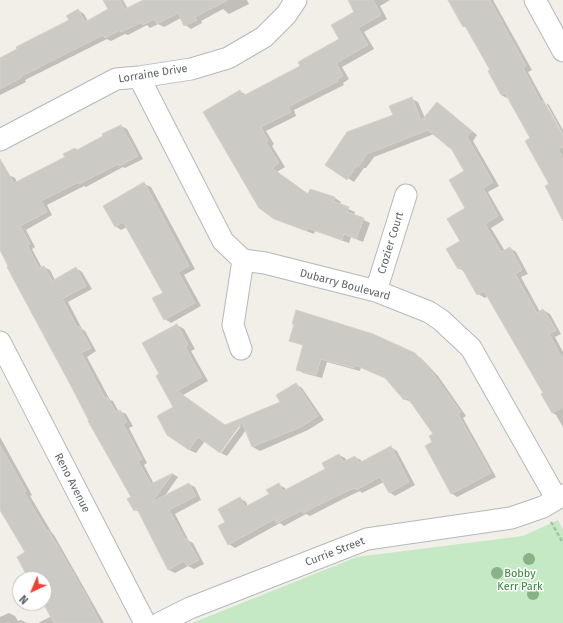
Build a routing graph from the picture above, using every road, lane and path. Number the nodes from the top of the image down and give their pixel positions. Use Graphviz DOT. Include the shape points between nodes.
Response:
graph roads {
  1 [pos="296,0"];
  2 [pos="535,0"];
  3 [pos="563,51"];
  4 [pos="139,77"];
  5 [pos="0,140"];
  6 [pos="406,195"];
  7 [pos="243,260"];
  8 [pos="376,291"];
  9 [pos="0,342"];
  10 [pos="241,349"];
  11 [pos="560,497"];
  12 [pos="145,623"];
  13 [pos="160,623"];
  1 -- 4 [label="street, Lorraine Drive" via="286,15 264,37 228,58 191,69"];
  2 -- 3 [label="street"];
  4 -- 5 [label="street, Lorraine Drive" via="116,79"];
  4 -- 7 [label="street" via="223,241"];
  6 -- 8 [label="street, Crozier Court"];
  7 -- 8 [label="street, Dubarry Boulevard" via="265,263"];
  7 -- 10 [label="street" via="233,325"];
  8 -- 11 [label="street, Dubarry Boulevard" via="429,312 471,348"];
  9 -- 12 [label="street, Reno Avenue"];
  11 -- 13 [label="street, Currie Street" via="543,507 510,518 367,539 190,608"];
}
